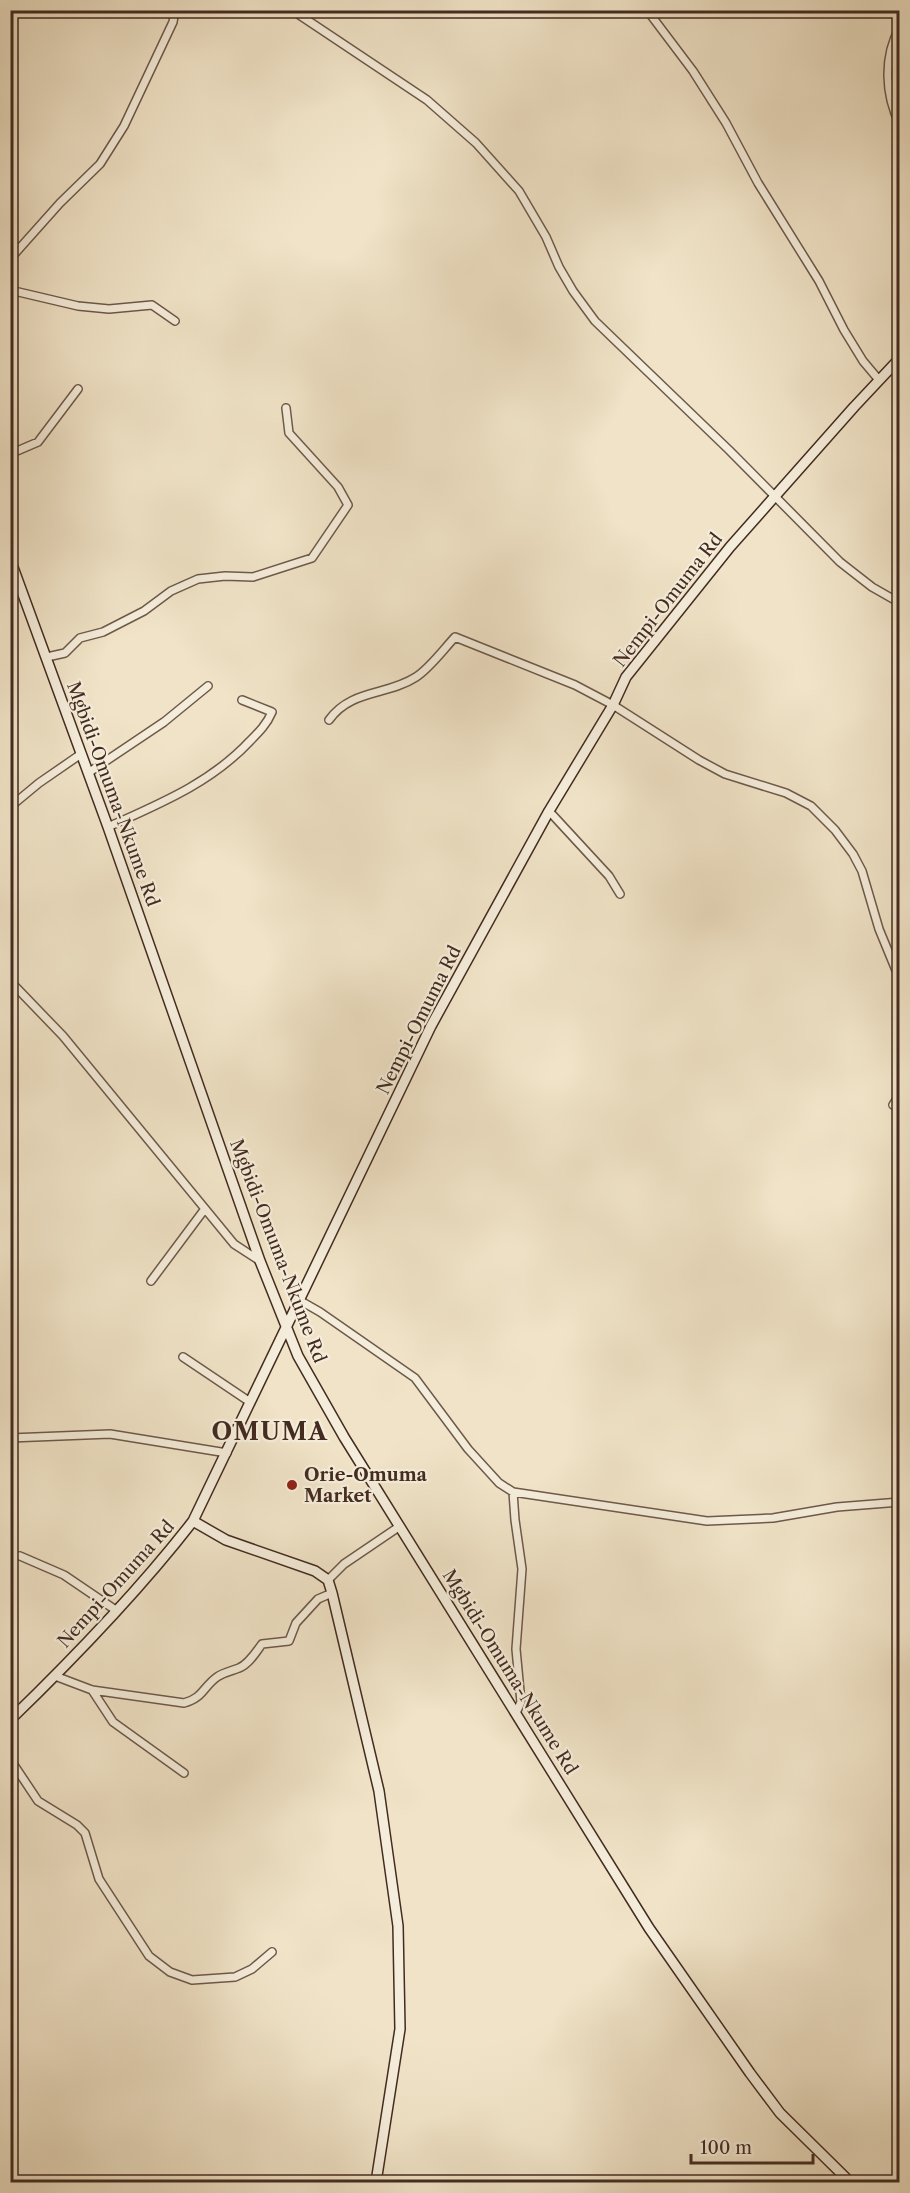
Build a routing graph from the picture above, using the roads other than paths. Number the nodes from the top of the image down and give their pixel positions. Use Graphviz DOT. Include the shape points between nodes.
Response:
graph roads {
  1 [pos="175,10"];
  2 [pos="291,10"];
  3 [pos="646,10"];
  4 [pos="900,27"];
  5 [pos="900,125"];
  6 [pos="10,259"];
  7 [pos="10,290"];
  8 [pos="175,321"];
  9 [pos="900,358"];
  10 [pos="879,380"];
  11 [pos="78,389"];
  12 [pos="286,408"];
  13 [pos="10,454"];
  14 [pos="775,496"];
  15 [pos="10,559"];
  16 [pos="900,603"];
  17 [pos="47,657"];
  18 [pos="208,686"];
  19 [pos="242,700"];
  20 [pos="613,705"];
  21 [pos="329,720"];
  22 [pos="81,754"];
  23 [pos="88,773"];
  24 [pos="10,807"];
  25 [pos="549,811"];
  26 [pos="108,827"];
  27 [pos="620,894"];
  28 [pos="891,957"];
  29 [pos="900,957"];
  30 [pos="900,980"];
  31 [pos="10,981"];
  32 [pos="900,1094"];
  33 [pos="893,1105"];
  34 [pos="204,1210"];
  35 [pos="260,1261"];
  36 [pos="151,1281"];
  37 [pos="299,1300"];
  38 [pos="286,1328"];
  39 [pos="183,1357"];
  40 [pos="250,1402"];
  41 [pos="10,1438"];
  42 [pos="227,1453"];
  43 [pos="513,1492"];
  44 [pos="900,1502"];
  45 [pos="193,1521"];
  46 [pos="400,1526"];
  47 [pos="20,1556"];
  48 [pos="328,1580"];
  49 [pos="332,1593"];
  50 [pos="117,1611"];
  51 [pos="55,1676"];
  52 [pos="92,1690"];
  53 [pos="516,1713"];
  54 [pos="10,1720"];
  55 [pos="10,1759"];
  56 [pos="184,1773"];
  57 [pos="273,1952"];
  58 [pos="376,2182"];
  59 [pos="850,2182"];
  1 -- 6 [label="street" via="173,22 128,116 100,164"];
  2 -- 14 [label="street" via="427,100 476,143 519,191 563,275 595,321"];
  3 -- 10 [label="street" via="693,71 726,123 844,330"];
  4 -- 5 [label="street" via="894,37 887,78 888,94"];
  7 -- 8 [label="street" via="78,306 110,309 152,305"];
  9 -- 10 [label="street, Nempi-Omuma Rd"];
  10 -- 14 [label="street, Nempi-Omuma Rd"];
  11 -- 13 [label="street" via="38,442"];
  12 -- 17 [label="street" via="289,433 338,488 348,505 312,558 253,577 198,579 103,632 80,638 64,653"];
  14 -- 16 [label="street" via="840,562"];
  14 -- 20 [label="street, Nempi-Omuma Rd" via="626,677"];
  15 -- 17 [label="street, Mgbidi-Omuma-Nkume Rd"];
  17 -- 22 [label="street, Mgbidi-Omuma-Nkume Rd"];
  18 -- 23 [label="street" via="164,722"];
  19 -- 26 [label="street" via="272,712 268,723 234,758 191,789"];
  20 -- 21 [label="street" via="575,685 455,637 416,677 360,697 337,709"];
  20 -- 25 [label="street, Nempi-Omuma Rd"];
  20 -- 28 [label="street" via="725,774 786,793 811,806 853,854"];
  22 -- 23 [label="street, Mgbidi-Omuma-Nkume Rd"];
  22 -- 24 [label="street"];
  23 -- 26 [label="street, Mgbidi-Omuma-Nkume Rd"];
  25 -- 27 [label="street" via="609,876"];
  25 -- 37 [label="street, Nempi-Omuma Rd" via="431,1026"];
  26 -- 35 [label="street, Mgbidi-Omuma-Nkume Rd"];
  28 -- 29 [label="street"];
  28 -- 30 [label="street"];
  31 -- 34 [label="street" via="63,1036"];
  32 -- 33 [label="street"];
  34 -- 35 [label="street" via="234,1244"];
  34 -- 36 [label="street"];
  35 -- 38 [label="street, Mgbidi-Omuma-Nkume Rd"];
  37 -- 38 [label="street, Nempi-Omuma Rd"];
  37 -- 43 [label="street" via="415,1378 468,1449 499,1483"];
  38 -- 40 [label="street, Nempi-Omuma Rd"];
  38 -- 46 [label="street, Mgbidi-Omuma-Nkume Rd" via="317,1392"];
  39 -- 40 [label="street"];
  40 -- 42 [label="street, Nempi-Omuma Rd"];
  41 -- 42 [label="street" via="110,1434"];
  42 -- 45 [label="street, Nempi-Omuma Rd"];
  43 -- 44 [label="street" via="707,1521 773,1518"];
  43 -- 53 [label="street" via="522,1569 516,1649 521,1702"];
  45 -- 48 [label="street" via="226,1540 302,1565"];
  45 -- 50 [label="street, Nempi-Omuma Rd"];
  46 -- 48 [label="street" via="344,1564"];
  46 -- 53 [label="street, Mgbidi-Omuma-Nkume Rd"];
  47 -- 50 [label="street" via="64,1575"];
  48 -- 49 [label="street"];
  49 -- 52 [label="street" via="318,1599 296,1623 289,1641 262,1644 241,1668 219,1675 195,1700 184,1703"];
  49 -- 58 [label="street" via="379,1791 398,1926 400,2029"];
  50 -- 51 [label="street, Nempi-Omuma Rd"];
  51 -- 52 [label="street"];
  51 -- 54 [label="street, Nempi-Omuma Rd"];
  52 -- 56 [label="street" via="113,1722"];
  53 -- 59 [label="street, Mgbidi-Omuma-Nkume Rd" via="649,1928 750,2073 780,2113"];
  55 -- 57 [label="street" via="38,1801 85,1833 99,1879 149,1956 170,1972 192,1980 235,1977"];
}
